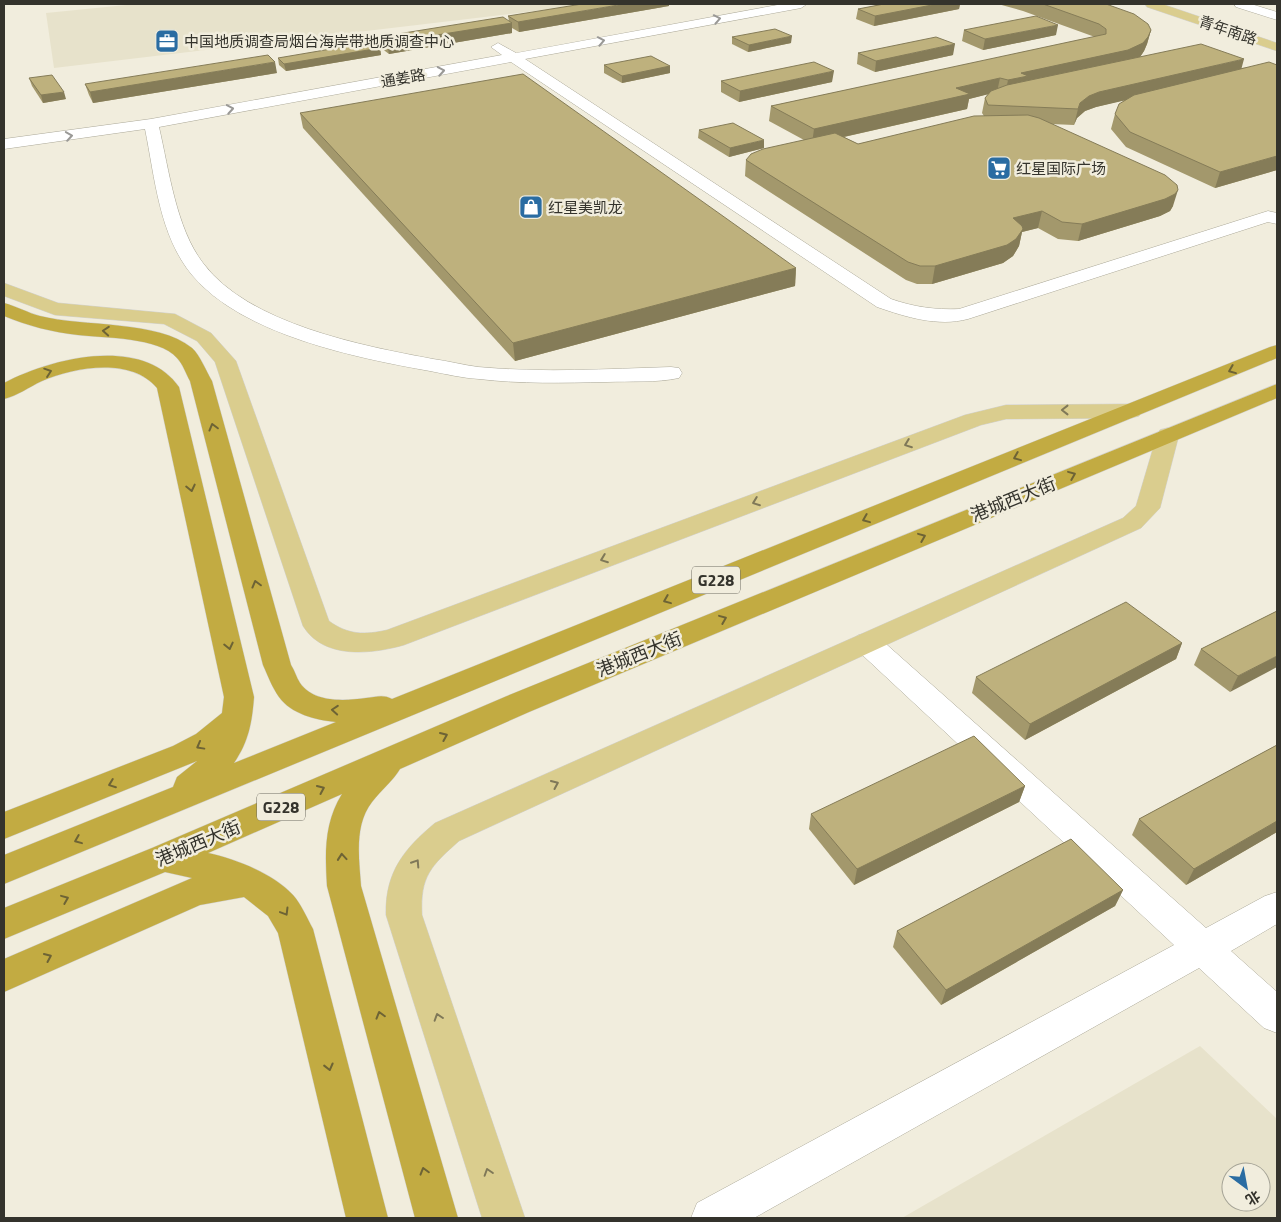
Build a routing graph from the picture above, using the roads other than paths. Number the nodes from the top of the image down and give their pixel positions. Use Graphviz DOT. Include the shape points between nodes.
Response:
graph roads {
  1 [pos="738,4"];
  2 [pos="801,4"];
  3 [pos="1151,4"];
  4 [pos="1188,4"];
  5 [pos="1240,4"];
  6 [pos="1277,9"];
  7 [pos="1263,11"];
  8 [pos="1277,16"];
  9 [pos="1250,25"];
  10 [pos="498,47"];
  11 [pos="1277,47"];
  12 [pos="514,57"];
  13 [pos="176,105"];
  14 [pos="149,117"];
  15 [pos="4,143"];
  16 [pos="1277,220"];
  17 [pos="4,289"];
  18 [pos="4,309"];
  19 [pos="1277,351"];
  20 [pos="671,373"];
  21 [pos="1277,390"];
  22 [pos="4,392"];
  23 [pos="1131,411"];
  24 [pos="1168,435"];
  25 [pos="867,643"];
  26 [pos="500,668"];
  27 [pos="238,717"];
  28 [pos="399,755"];
  29 [pos="156,809"];
  30 [pos="4,826"];
  31 [pos="164,858"];
  32 [pos="4,870"];
  33 [pos="250,882"];
  34 [pos="1277,907"];
  35 [pos="4,924"];
  36 [pos="1204,949"];
  37 [pos="4,976"];
  38 [pos="1277,1016"];
  39 [pos="367,1218"];
  40 [pos="437,1218"];
  41 [pos="502,1218"];
  42 [pos="712,1218"];
  1 -- 10 [label="street, 通姜路"];
  12 -- 2 [label="street, 通姜路, one-way"];
  3 -- 11 [label="main road, 青年南路"];
  4 -- 9 [label="main road, 青年南路"];
  5 -- 7 [label="street"];
  6 -- 7 [label="street"];
  7 -- 8 [label="street"];
  10 -- 12 [label="street"];
  10 -- 13 [label="street, 通姜路"];
  14 -- 12 [label="street, 通姜路, one-way"];
  12 -- 16 [label="street" via="884,303 911,313 935,317 962,315 1268,216"];
  14 -- 15 [label="street, 通姜路" via="38,141"];
  14 -- 20 [label="street" via="182,244 193,264 213,285 248,310 336,344 477,373 574,378"];
  23 -- 17 [label="main road, one-way" via="1006,412 973,420 394,638 348,643 328,635 317,626 224,361 204,337 168,318 55,309"];
  26 -- 18 [label="highway, one-way" via="374,708 348,711 306,703 292,692 278,665 201,381 185,353 161,340 127,332 77,329 34,321"];
  19 -- 23 [label="highway, G228, one-way"];
  21 -- 24 [label="highway, 港城西大街 / G228"];
  22 -- 27 [label="highway, one-way" via="52,370 78,365 125,363 154,372 163,379 168,387 235,674"];
  23 -- 26 [label="highway, G228, one-way"];
  24 -- 25 [label="main road" via="1148,508 1132,523"];
  28 -- 24 [label="highway, 港城西大街 / G228, one-way"];
  25 -- 36 [label="street"];
  41 -- 25 [label="main road, one-way" via="404,915 402,901 408,874 422,853 447,832"];
  26 -- 29 [label="highway, G228"];
  27 -- 29 [label="highway" via="222,758"];
  27 -- 30 [label="highway, one-way" via="207,742 158,766"];
  31 -- 28 [label="highway, 港城西大街 / G228, one-way"];
  40 -- 28 [label="highway, one-way" via="344,886 341,848 348,814 357,796"];
  29 -- 32 [label="highway, G228, one-way"];
  31 -- 33 [label="highway" via="215,869"];
  35 -- 31 [label="highway, 港城西大街 / G228, one-way"];
  37 -- 33 [label="highway, one-way" via="194,892"];
  33 -- 39 [label="highway, one-way" via="280,904 295,928"];
  34 -- 36 [label="street"];
  36 -- 38 [label="street"];
  36 -- 42 [label="street"];
}
